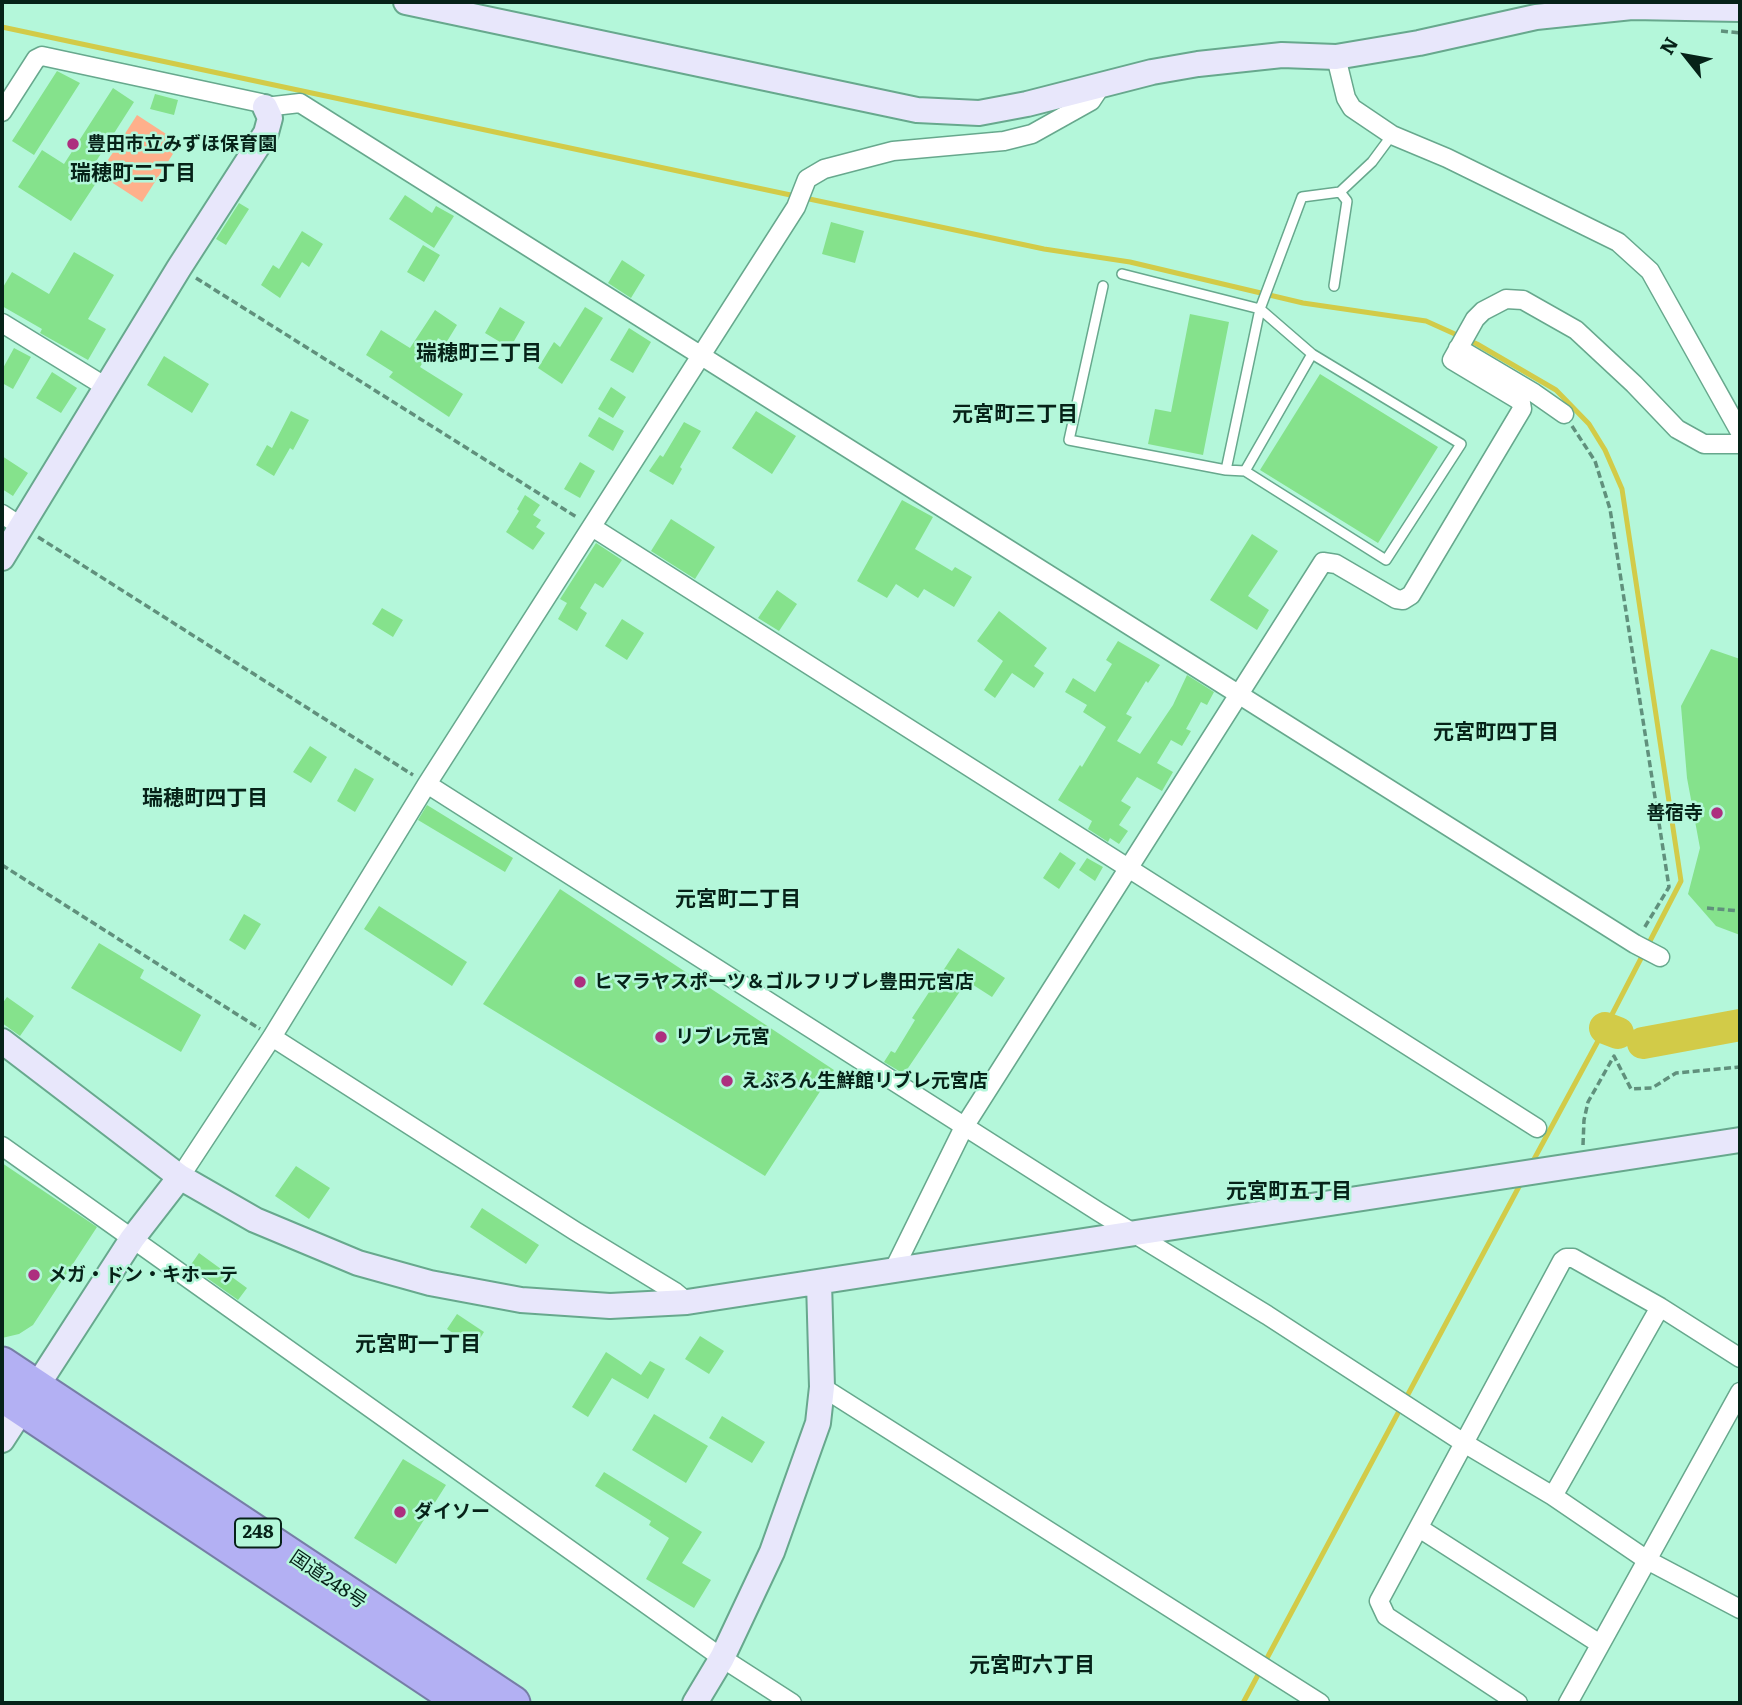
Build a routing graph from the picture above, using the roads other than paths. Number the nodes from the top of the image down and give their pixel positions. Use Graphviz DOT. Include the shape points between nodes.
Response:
graph roads {
  1 [pos="406,2"];
  2 [pos="1740,9"];
  3 [pos="1336,57"];
  4 [pos="1101,86"];
  5 [pos="265,107"];
  6 [pos="2,112"];
  7 [pos="1392,135"];
  8 [pos="1340,192"];
  9 [pos="1122,274"];
  10 [pos="1103,286"];
  11 [pos="1334,286"];
  12 [pos="1260,309"];
  13 [pos="2,323"];
  14 [pos="1459,347"];
  15 [pos="1312,354"];
  16 [pos="700,356"];
  17 [pos="106,387"];
  18 [pos="1564,414"];
  19 [pos="1740,432"];
  20 [pos="1740,444"];
  21 [pos="1226,470"];
  22 [pos="1245,471"];
  23 [pos="12,520"];
  24 [pos="592,527"];
  25 [pos="2,558"];
  26 [pos="1240,694"];
  27 [pos="427,784"];
  28 [pos="1128,867"];
  29 [pos="1660,957"];
  30 [pos="272,1037"];
  31 [pos="2,1041"];
  32 [pos="964,1127"];
  33 [pos="1537,1128"];
  34 [pos="1740,1140"];
  35 [pos="2,1146"];
  36 [pos="180,1177"];
  37 [pos="1136,1233"];
  38 [pos="132,1239"];
  39 [pos="894,1269"];
  40 [pos="818,1282"];
  41 [pos="688,1302"];
  42 [pos="1660,1307"];
  43 [pos="1740,1358"];
  44 [pos="2,1364"];
  45 [pos="822,1387"];
  46 [pos="1740,1392"];
  47 [pos="20,1397"];
  48 [pos="2,1440"];
  49 [pos="1464,1443"];
  50 [pos="1553,1496"];
  51 [pos="1419,1528"];
  52 [pos="1647,1560"];
  53 [pos="1740,1609"];
  54 [pos="1600,1644"];
  55 [pos="722,1658"];
  56 [pos="464,1703"];
  57 [pos="513,1703"];
  58 [pos="695,1703"];
  59 [pos="792,1703"];
  60 [pos="1320,1703"];
  61 [pos="1518,1703"];
  62 [pos="1568,1703"];
  1 -- 4 [label="street" via="918,110 979,113"];
  2 -- 3 [label="street" via="1632,7 1574,12"];
  3 -- 4 [label="street" via="1282,55 1198,64"];
  3 -- 7 [label="street" via="1352,108"];
  4 -- 16 [label="street" via="1091,101 1032,134 1004,141 893,151 824,169 807,179 796,206"];
  5 -- 6 [label="street" via="42,56"];
  5 -- 16 [label="street" via="300,103"];
  5 -- 17 [label="street" via="270,118 266,133"];
  7 -- 8 [label="lane"];
  7 -- 19 [label="street" via="1618,242 1650,271"];
  8 -- 11 [label="lane" via="1347,201"];
  8 -- 12 [label="lane" via="1302,197"];
  9 -- 12 [label="lane"];
  10 -- 21 [label="lane" via="1069,440"];
  12 -- 15 [label="lane"];
  12 -- 21 [label="lane"];
  13 -- 17 [label="street"];
  14 -- 18 [label="street"];
  14 -- 20 [label="street" via="1483,311 1507,299 1523,300 1576,330 1677,429 1704,444"];
  14 -- 26 [label="street" via="1452,360 1517,399 1522,409 1410,595 1396,599 1336,564 1323,562"];
  15 -- 22 [label="lane"];
  15 -- 22 [label="lane" via="1461,444 1386,560"];
  16 -- 24 [label="street"];
  16 -- 26 [label="street"];
  17 -- 23 [label="street"];
  21 -- 22 [label="lane"];
  23 -- 25 [label="street"];
  24 -- 27 [label="street"];
  24 -- 28 [label="street"];
  26 -- 28 [label="street"];
  26 -- 29 [label="street"];
  27 -- 30 [label="street"];
  27 -- 32 [label="street"];
  28 -- 32 [label="street"];
  28 -- 33 [label="street"];
  30 -- 36 [label="street"];
  30 -- 41 [label="street"];
  31 -- 36 [label="street"];
  32 -- 37 [label="street"];
  32 -- 39 [label="street"];
  34 -- 37 [label="street"];
  35 -- 38 [label="street"];
  36 -- 38 [label="street"];
  36 -- 41 [label="street" via="275,1229 358,1263 430,1283 521,1300 610,1306"];
  37 -- 39 [label="street"];
  37 -- 49 [label="street"];
  38 -- 47 [label="street"];
  38 -- 55 [label="street"];
  39 -- 40 [label="street"];
  40 -- 41 [label="street"];
  40 -- 45 [label="street"];
  42 -- 43 [label="street"];
  42 -- 49 [label="street" via="1566,1258"];
  42 -- 50 [label="street"];
  44 -- 47 [label="highway, 国道248号 / 248"];
  45 -- 55 [label="street" via="818,1423 802,1471 772,1552"];
  45 -- 60 [label="street"];
  46 -- 52 [label="street"];
  47 -- 48 [label="street"];
  47 -- 56 [label="highway, 国道248号 / 248"];
  47 -- 57 [label="highway, 国道248号 / 248"];
  49 -- 50 [label="street"];
  49 -- 51 [label="street"];
  50 -- 52 [label="street"];
  51 -- 54 [label="street"];
  51 -- 61 [label="street" via="1379,1601 1381,1609"];
  52 -- 53 [label="street"];
  52 -- 54 [label="street"];
  54 -- 62 [label="street"];
  55 -- 58 [label="street"];
  55 -- 59 [label="street"];
}
